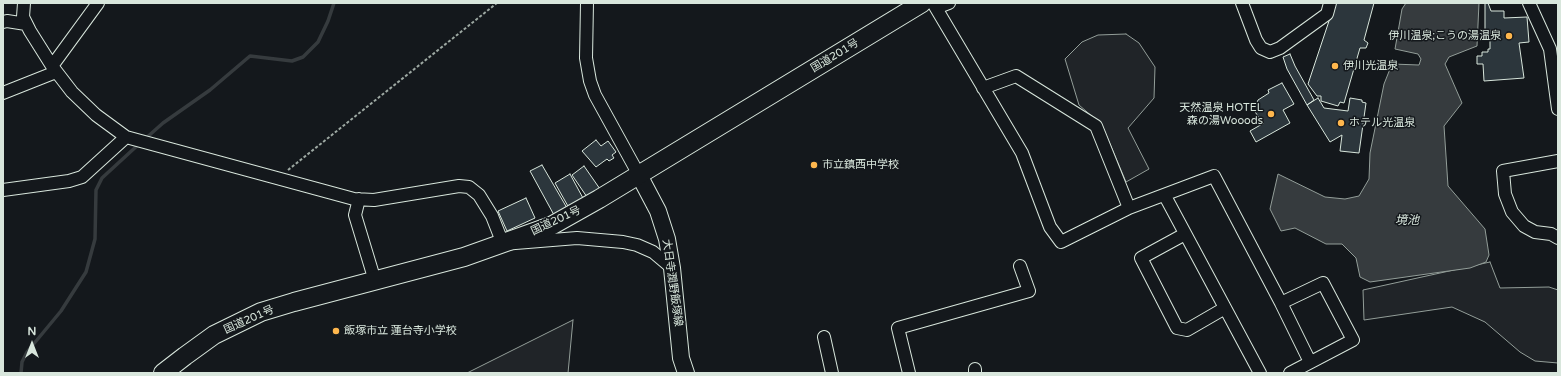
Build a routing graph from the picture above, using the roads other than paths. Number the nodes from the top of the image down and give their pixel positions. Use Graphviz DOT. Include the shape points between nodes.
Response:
graph roads {
  1 [pos="24,3"];
  2 [pos="98,3"];
  3 [pos="586,3"];
  4 [pos="949,3"];
  5 [pos="1242,3"];
  6 [pos="1330,3"];
  7 [pos="1528,3"];
  8 [pos="930,5"];
  9 [pos="3,22"];
  10 [pos="26,24"];
  11 [pos="1554,48"];
  12 [pos="54,69"];
  13 [pos="983,88"];
  14 [pos="3,93"];
  15 [pos="1558,109"];
  16 [pos="126,137"];
  17 [pos="1558,161"];
  18 [pos="639,175"];
  19 [pos="3,190"];
  20 [pos="1165,196"];
  21 [pos="359,199"];
  22 [pos="1128,208"];
  23 [pos="1185,234"];
  24 [pos="1558,238"];
  25 [pos="503,244"];
  26 [pos="1020,266"];
  27 [pos="672,268"];
  28 [pos="374,281"];
  29 [pos="1281,303"];
  30 [pos="1225,308"];
  31 [pos="824,337"];
  32 [pos="1310,362"];
  33 [pos="163,373"];
  34 [pos="686,373"];
  35 [pos="832,373"];
  36 [pos="908,373"];
  37 [pos="1260,373"];
  38 [pos="1290,373"];
  1 -- 10 [label="street" via="23,17"];
  2 -- 12 [label="street"];
  3 -- 18 [label="street" via="586,58 590,81 595,95"];
  4 -- 8 [label="street"];
  5 -- 6 [label="street" via="1256,40 1261,48 1270,52 1280,48 1327,14"];
  7 -- 11 [label="street"];
  8 -- 13 [label="street"];
  8 -- 18 [label="highway, 国道201号"];
  9 -- 10 [label="street"];
  10 -- 12 [label="street"];
  11 -- 15 [label="street"];
  12 -- 14 [label="street"];
  12 -- 16 [label="street" via="72,92 96,115"];
  13 -- 22 [label="street" via="1016,76 1096,126"];
  13 -- 22 [label="street" via="1022,153 1050,227 1061,242"];
  16 -- 19 [label="street" via="82,178"];
  16 -- 21 [label="street"];
  17 -- 24 [label="street" via="1503,171 1505,194 1512,212 1524,226"];
  18 -- 25 [label="highway, 国道201号" via="600,200 551,226"];
  18 -- 27 [label="main road, 大日寺潤野飯塚線" via="658,211 667,239"];
  20 -- 22 [label="street"];
  20 -- 23 [label="street"];
  20 -- 29 [label="street" via="1214,176"];
  21 -- 25 [label="street" via="374,200 460,186 469,188 479,195 492,216"];
  21 -- 28 [label="street" via="355,215"];
  23 -- 30 [label="street"];
  23 -- 30 [label="street" via="1141,258 1177,328 1187,330"];
  25 -- 27 [label="street" via="577,238 623,242 653,252"];
  25 -- 28 [label="highway, 国道201号"];
  26 -- 36 [label="street" via="1029,291 898,328"];
  27 -- 34 [label="main road, 大日寺潤野飯塚線" via="681,358"];
  28 -- 33 [label="highway, 国道201号" via="261,312 214,335"];
  29 -- 32 [label="street"];
  29 -- 32 [label="street" via="1323,283 1353,340"];
  30 -- 37 [label="street"];
  31 -- 35 [label="street"];
  32 -- 38 [label="street"];
}
